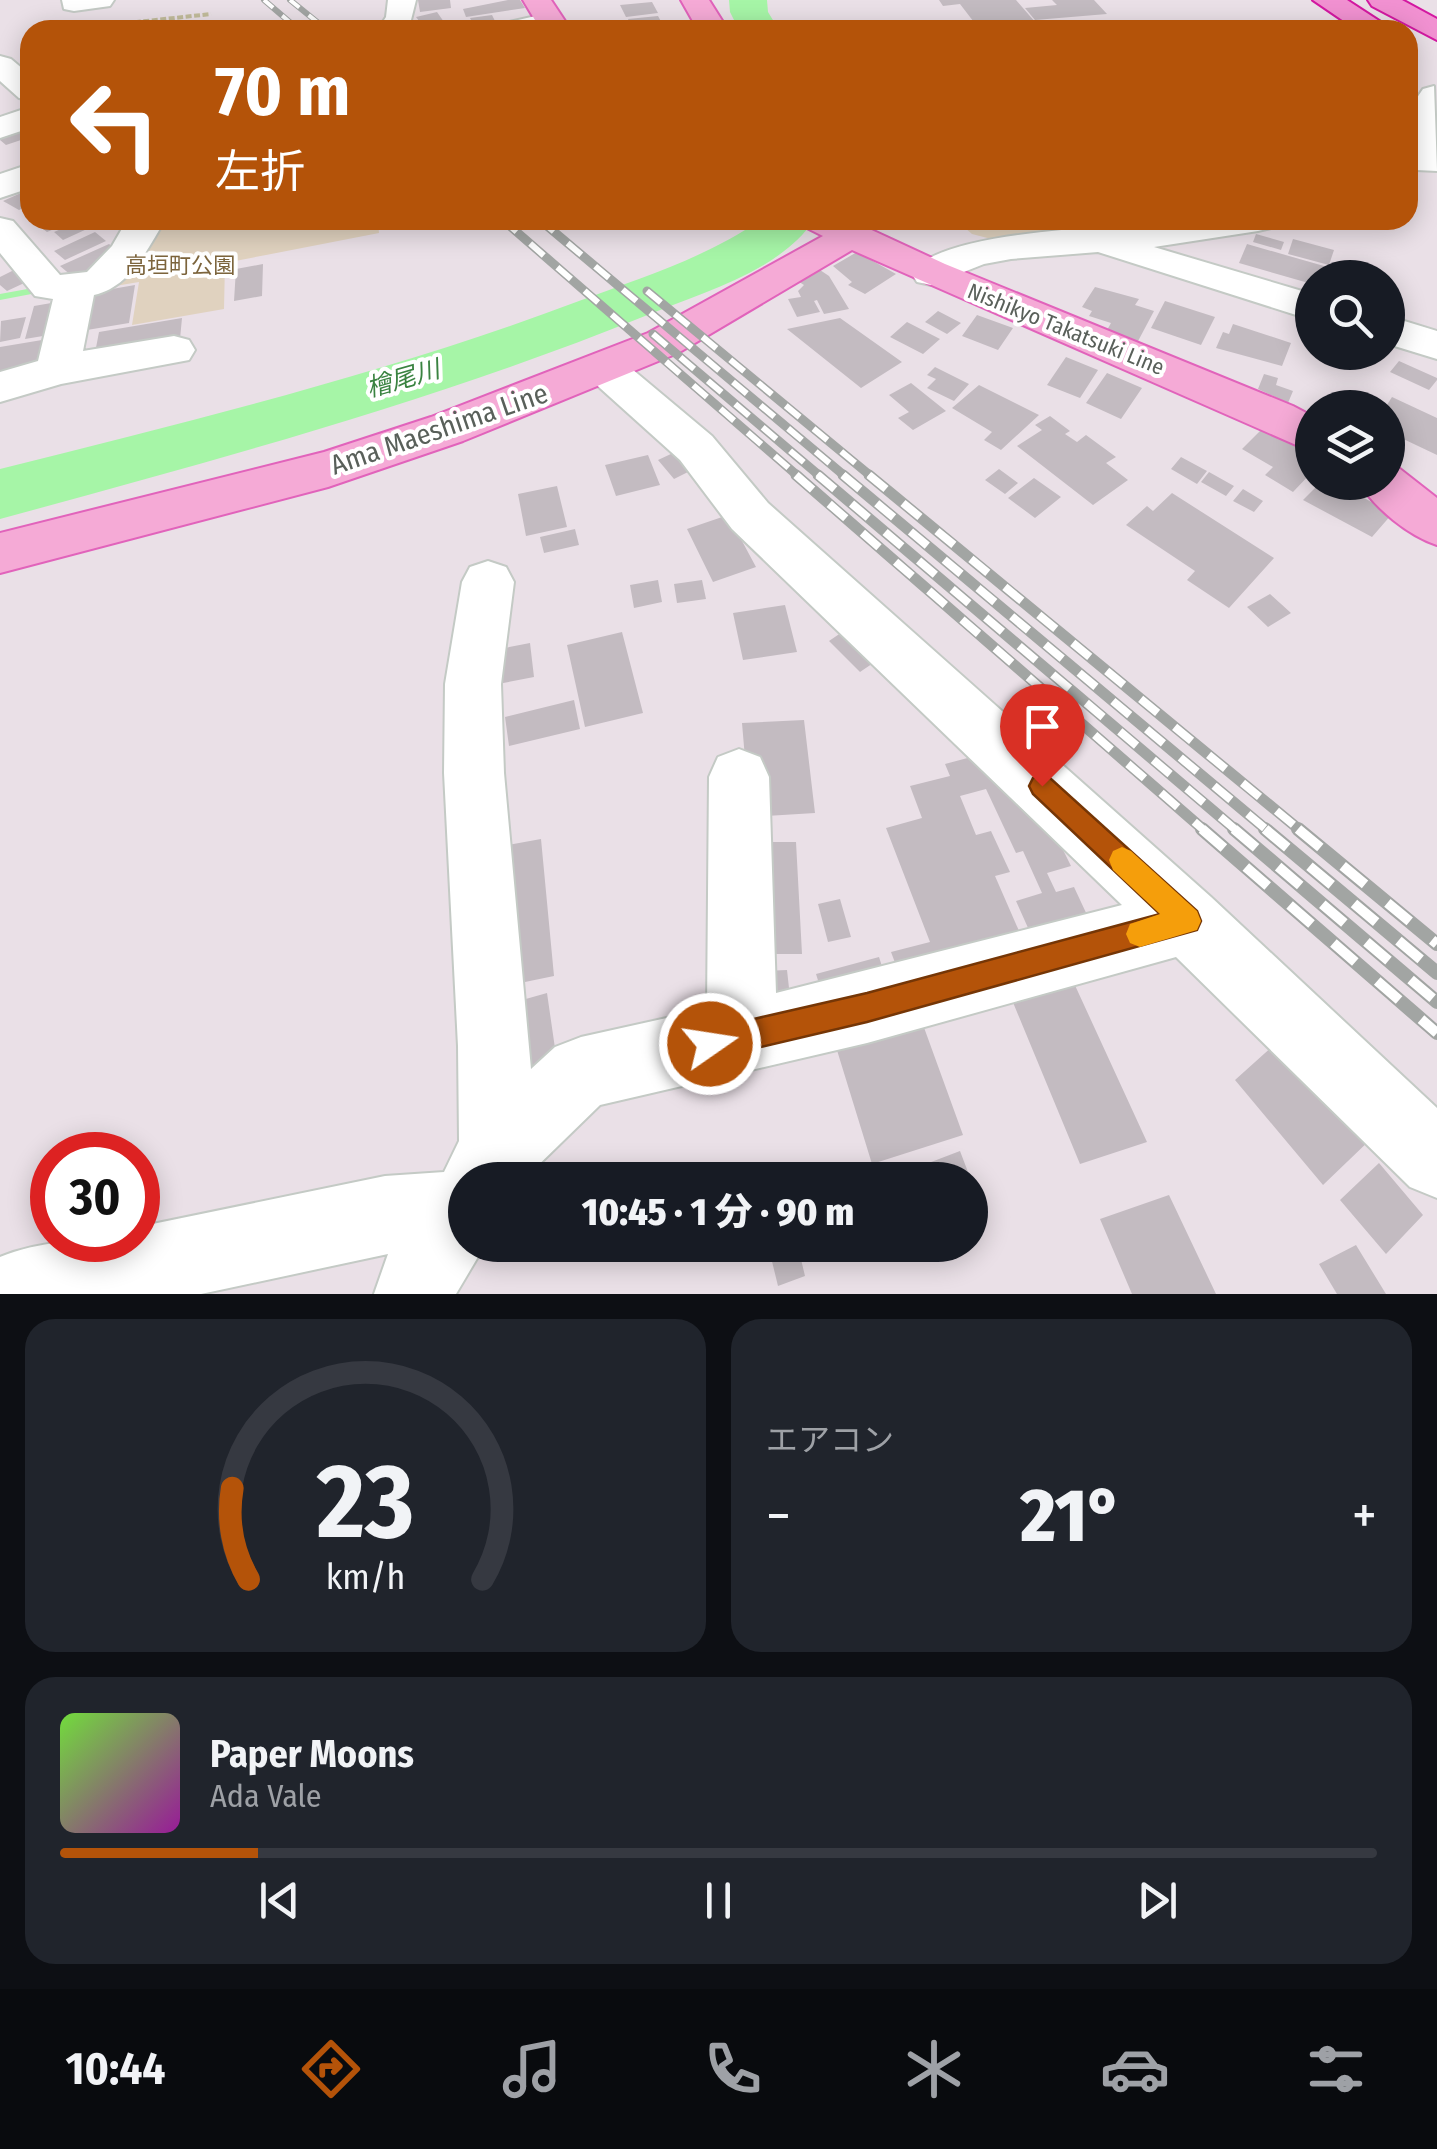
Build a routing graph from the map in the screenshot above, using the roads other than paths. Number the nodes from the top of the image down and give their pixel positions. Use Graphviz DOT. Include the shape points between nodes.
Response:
graph roads {
  1 [pos="1328,0"];
  2 [pos="1382,0"];
  3 [pos="1361,20"];
  4 [pos="1400,20"];
  5 [pos="1434,96"];
  6 [pos="1418,119"];
  7 [pos="1418,134"];
  8 [pos="1424,167"];
  9 [pos="0,229"];
  10 [pos="140,230"];
  11 [pos="833,230"];
  12 [pos="856,230"];
  13 [pos="1029,230"];
  14 [pos="1184,230"];
  15 [pos="1096,242"];
  16 [pos="976,246"];
  17 [pos="62,287"];
  18 [pos="6,293"];
  19 [pos="1295,302"];
  20 [pos="1405,335"];
  21 [pos="1437,345"];
  22 [pos="174,350"];
  23 [pos="605,369"];
  24 [pos="58,370"];
  25 [pos="0,387"];
  26 [pos="1295,426"];
  27 [pos="1405,500"];
  28 [pos="1437,526"];
  29 [pos="0,553"];
  30 [pos="488,582"];
  31 [pos="739,777"];
  32 [pos="1187,921"];
  33 [pos="742,1036"];
  34 [pos="1436,1161"];
  35 [pos="479,1162"];
  36 [pos="498,1162"];
  37 [pos="448,1195"];
  38 [pos="448,1233"];
  39 [pos="10,1294"];
  40 [pos="415,1294"];
  1 -- 3 [label="highway"];
  2 -- 4 [label="highway"];
  5 -- 6 [label="street"];
  7 -- 8 [label="street"];
  9 -- 17 [label="street"];
  10 -- 17 [label="street" via="100,282"];
  11 -- 23 [label="main road, Ama Maeshima Line" via="822,255"];
  12 -- 16 [label="main road, Nishikyo Takatsuki Line"];
  13 -- 16 [label="street"];
  14 -- 15 [label="street"];
  15 -- 16 [label="street"];
  15 -- 19 [label="street"];
  16 -- 26 [label="main road, Nishikyo Takatsuki Line"];
  17 -- 18 [label="street"];
  17 -- 24 [label="street"];
  20 -- 21 [label="street"];
  22 -- 24 [label="street"];
  23 -- 29 [label="main road, Ama Maeshima Line" via="328,469"];
  23 -- 32 [label="street" via="696,448 750,516"];
  24 -- 25 [label="street"];
  27 -- 28 [label="main road"];
  30 -- 35 [label="street" via="473,684 494,1046"];
  31 -- 33 [label="street"];
  32 -- 33 [label="street"];
  32 -- 34 [label="street"];
  33 -- 36 [label="street" via="581,1073"];
  37 -- 39 [label="street" via="385,1215"];
  38 -- 40 [label="street"];
}
